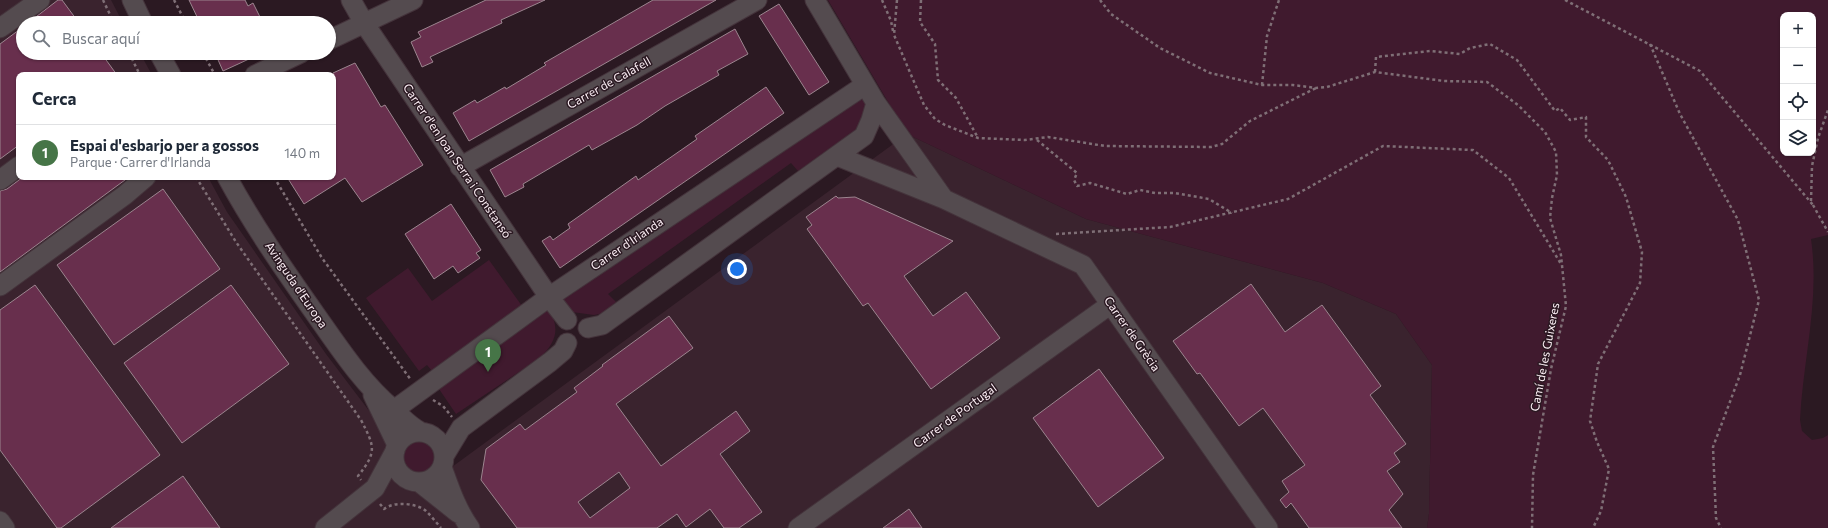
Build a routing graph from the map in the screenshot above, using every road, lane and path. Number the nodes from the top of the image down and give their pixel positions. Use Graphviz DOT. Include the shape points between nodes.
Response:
graph roads {
  1 [pos="40,0"];
  2 [pos="103,0"];
  3 [pos="132,0"];
  4 [pos="174,0"];
  5 [pos="351,0"];
  6 [pos="413,0"];
  7 [pos="757,0"];
  8 [pos="815,0"];
  9 [pos="882,0"];
  10 [pos="897,0"];
  11 [pos="921,0"];
  12 [pos="1100,0"];
  13 [pos="1280,0"];
  14 [pos="1565,0"];
  15 [pos="17,16"];
  16 [pos="111,16"];
  17 [pos="140,16"];
  18 [pos="182,16"];
  19 [pos="16,17"];
  20 [pos="364,23"];
  21 [pos="0,28"];
  22 [pos="894,35"];
  23 [pos="336,37"];
  24 [pos="1650,44"];
  25 [pos="132,60"];
  26 [pos="162,60"];
  27 [pos="207,60"];
  28 [pos="286,60"];
  29 [pos="138,72"];
  30 [pos="167,72"];
  31 [pos="213,72"];
  32 [pos="261,72"];
  33 [pos="1375,72"];
  34 [pos="865,85"];
  35 [pos="1262,85"];
  36 [pos="1316,88"];
  37 [pos="876,102"];
  38 [pos="1828,110"];
  39 [pos="978,138"];
  40 [pos="1036,139"];
  41 [pos="837,156"];
  42 [pos="460,167"];
  43 [pos="16,168"];
  44 [pos="0,180"];
  45 [pos="142,180"];
  46 [pos="198,180"];
  47 [pos="229,180"];
  48 [pos="276,180"];
  49 [pos="944,199"];
  50 [pos="1814,205"];
  51 [pos="1232,213"];
  52 [pos="1828,232"];
  53 [pos="1054,234"];
  54 [pos="1562,265"];
  55 [pos="0,286"];
  56 [pos="549,297"];
  57 [pos="1111,304"];
  58 [pos="567,320"];
  59 [pos="588,328"];
  60 [pos="568,343"];
  61 [pos="371,390"];
  62 [pos="419,392"];
  63 [pos="394,410"];
  64 [pos="461,428"];
  65 [pos="423,432"];
  66 [pos="396,448"];
  67 [pos="443,462"];
  68 [pos="415,481"];
  69 [pos="373,489"];
  70 [pos="0,521"];
  71 [pos="466,522"];
  72 [pos="5,528"];
  73 [pos="325,528"];
  74 [pos="441,528"];
  75 [pos="798,528"];
  76 [pos="1268,528"];
  77 [pos="1532,528"];
  78 [pos="1593,528"];
  79 [pos="1721,528"];
  1 -- 15 [label="street"];
  2 -- 16 [label="path"];
  3 -- 17 [label="street"];
  4 -- 18 [label="path"];
  5 -- 20 [label="street, Carrer d'en Joan Serra i Constansó"];
  6 -- 20 [label="street"];
  7 -- 42 [label="street, Carrer de Calafell"];
  8 -- 34 [label="street, Carrer de Grècia"];
  9 -- 22 [label="path" via="891,20"];
  10 -- 22 [label="path"];
  11 -- 39 [label="path" via="920,22 935,44 938,80 956,98"];
  12 -- 35 [label="path, Camí de les Guixeres" via="1111,14 1160,48 1210,73"];
  13 -- 35 [label="path" via="1267,36"];
  14 -- 24 [label="path"];
  19 -- 21 [label="street"];
  20 -- 23 [label="street"];
  20 -- 42 [label="street, Carrer d'en Joan Serra i Constansó"];
  22 -- 39 [label="path" via="924,105 935,119"];
  24 -- 50 [label="path" via="1700,71"];
  24 -- 79 [label="path" via="1680,114 1738,220 1760,300 1740,376 1713,447 1716,518"];
  25 -- 29 [label="path"];
  26 -- 30 [label="street"];
  27 -- 31 [label="path"];
  28 -- 32 [label="street"];
  33 -- 36 [label="path, Camí de les Guixeres" via="1328,87"];
  33 -- 54 [label="path, Camí de les Guixeres" via="1444,81 1487,82 1518,105 1545,132 1556,152 1557,175 1550,218"];
  33 -- 78 [label="path" via="1376,57 1430,51 1460,54 1470,48 1490,44 1517,60 1555,111 1560,108 1570,120 1586,118 1586,137 1608,160 1626,197 1642,252 1640,283 1598,364 1590,421 1610,469 1601,511"];
  34 -- 37 [label="street, Carrer de Grècia"];
  34 -- 56 [label="street, Carrer d'Irlanda"];
  35 -- 36 [label="path, Camí de les Guixeres"];
  36 -- 40 [label="path" via="1250,120 1222,144 1211,147 1104,146 1059,137"];
  37 -- 41 [label="street" via="864,136"];
  37 -- 49 [label="street, Carrer de Grècia"];
  38 -- 50 [label="path" via="1812,166 1810,200"];
  39 -- 40 [label="path"];
  40 -- 51 [label="path" via="1077,173 1074,180 1077,186 1090,183 1127,194 1140,190 1175,193 1209,199"];
  41 -- 49 [label="street, Carrer de Grècia"];
  41 -- 59 [label="street" via="602,325"];
  42 -- 56 [label="street, Carrer d'en Joan Serra i Constansó"];
  43 -- 44 [label="street"];
  45 -- 55 [label="street"];
  46 -- 69 [label="path" via="262,280 361,420 372,448 370,461 358,476"];
  47 -- 61 [label="street, Avinguda d'Europa" via="257,229"];
  48 -- 62 [label="path" via="322,258"];
  49 -- 57 [label="street, Carrer de Grècia" via="1083,265"];
  50 -- 52 [label="path"];
  51 -- 53 [label="path" via="1170,227"];
  51 -- 54 [label="path" via="1288,199 1384,146 1473,150 1509,178"];
  54 -- 77 [label="path, Camí de les Guixeres" via="1566,306 1551,369 1533,476"];
  56 -- 58 [label="street, Carrer d'en Joan Serra i Constansó"];
  56 -- 62 [label="street, Carrer d'Irlanda"];
  57 -- 75 [label="street, Carrer de Portugal"];
  57 -- 76 [label="street, Carrer de Grècia"];
  58 -- 59 [label="street" via="580,318 586,322"];
  58 -- 60 [label="street" via="561,330"];
  59 -- 60 [label="street" via="588,336 583,342 576,345"];
  60 -- 64 [label="street" via="550,362"];
  61 -- 63 [label="street, Avinguda d'Europa"];
  61 -- 66 [label="street, Avinguda d'Europa"];
  62 -- 63 [label="street, Carrer d'Irlanda"];
  62 -- 64 [label="path" via="443,406"];
  63 -- 65 [label="street, Avinguda d'Europa" via="409,426"];
  64 -- 65 [label="street"];
  64 -- 67 [label="street"];
  65 -- 66 [label="street" via="407,435"];
  65 -- 67 [label="street" via="438,442"];
  66 -- 68 [label="street" via="394,460 397,469 403,476"];
  66 -- 69 [label="street"];
  67 -- 68 [label="street" via="433,478"];
  67 -- 71 [label="street" via="450,493"];
  68 -- 69 [label="street"];
  68 -- 71 [label="street"];
  69 -- 73 [label="street"];
  69 -- 74 [label="path" via="384,509 399,504 425,510"];
  70 -- 72 [label="street"];
}
